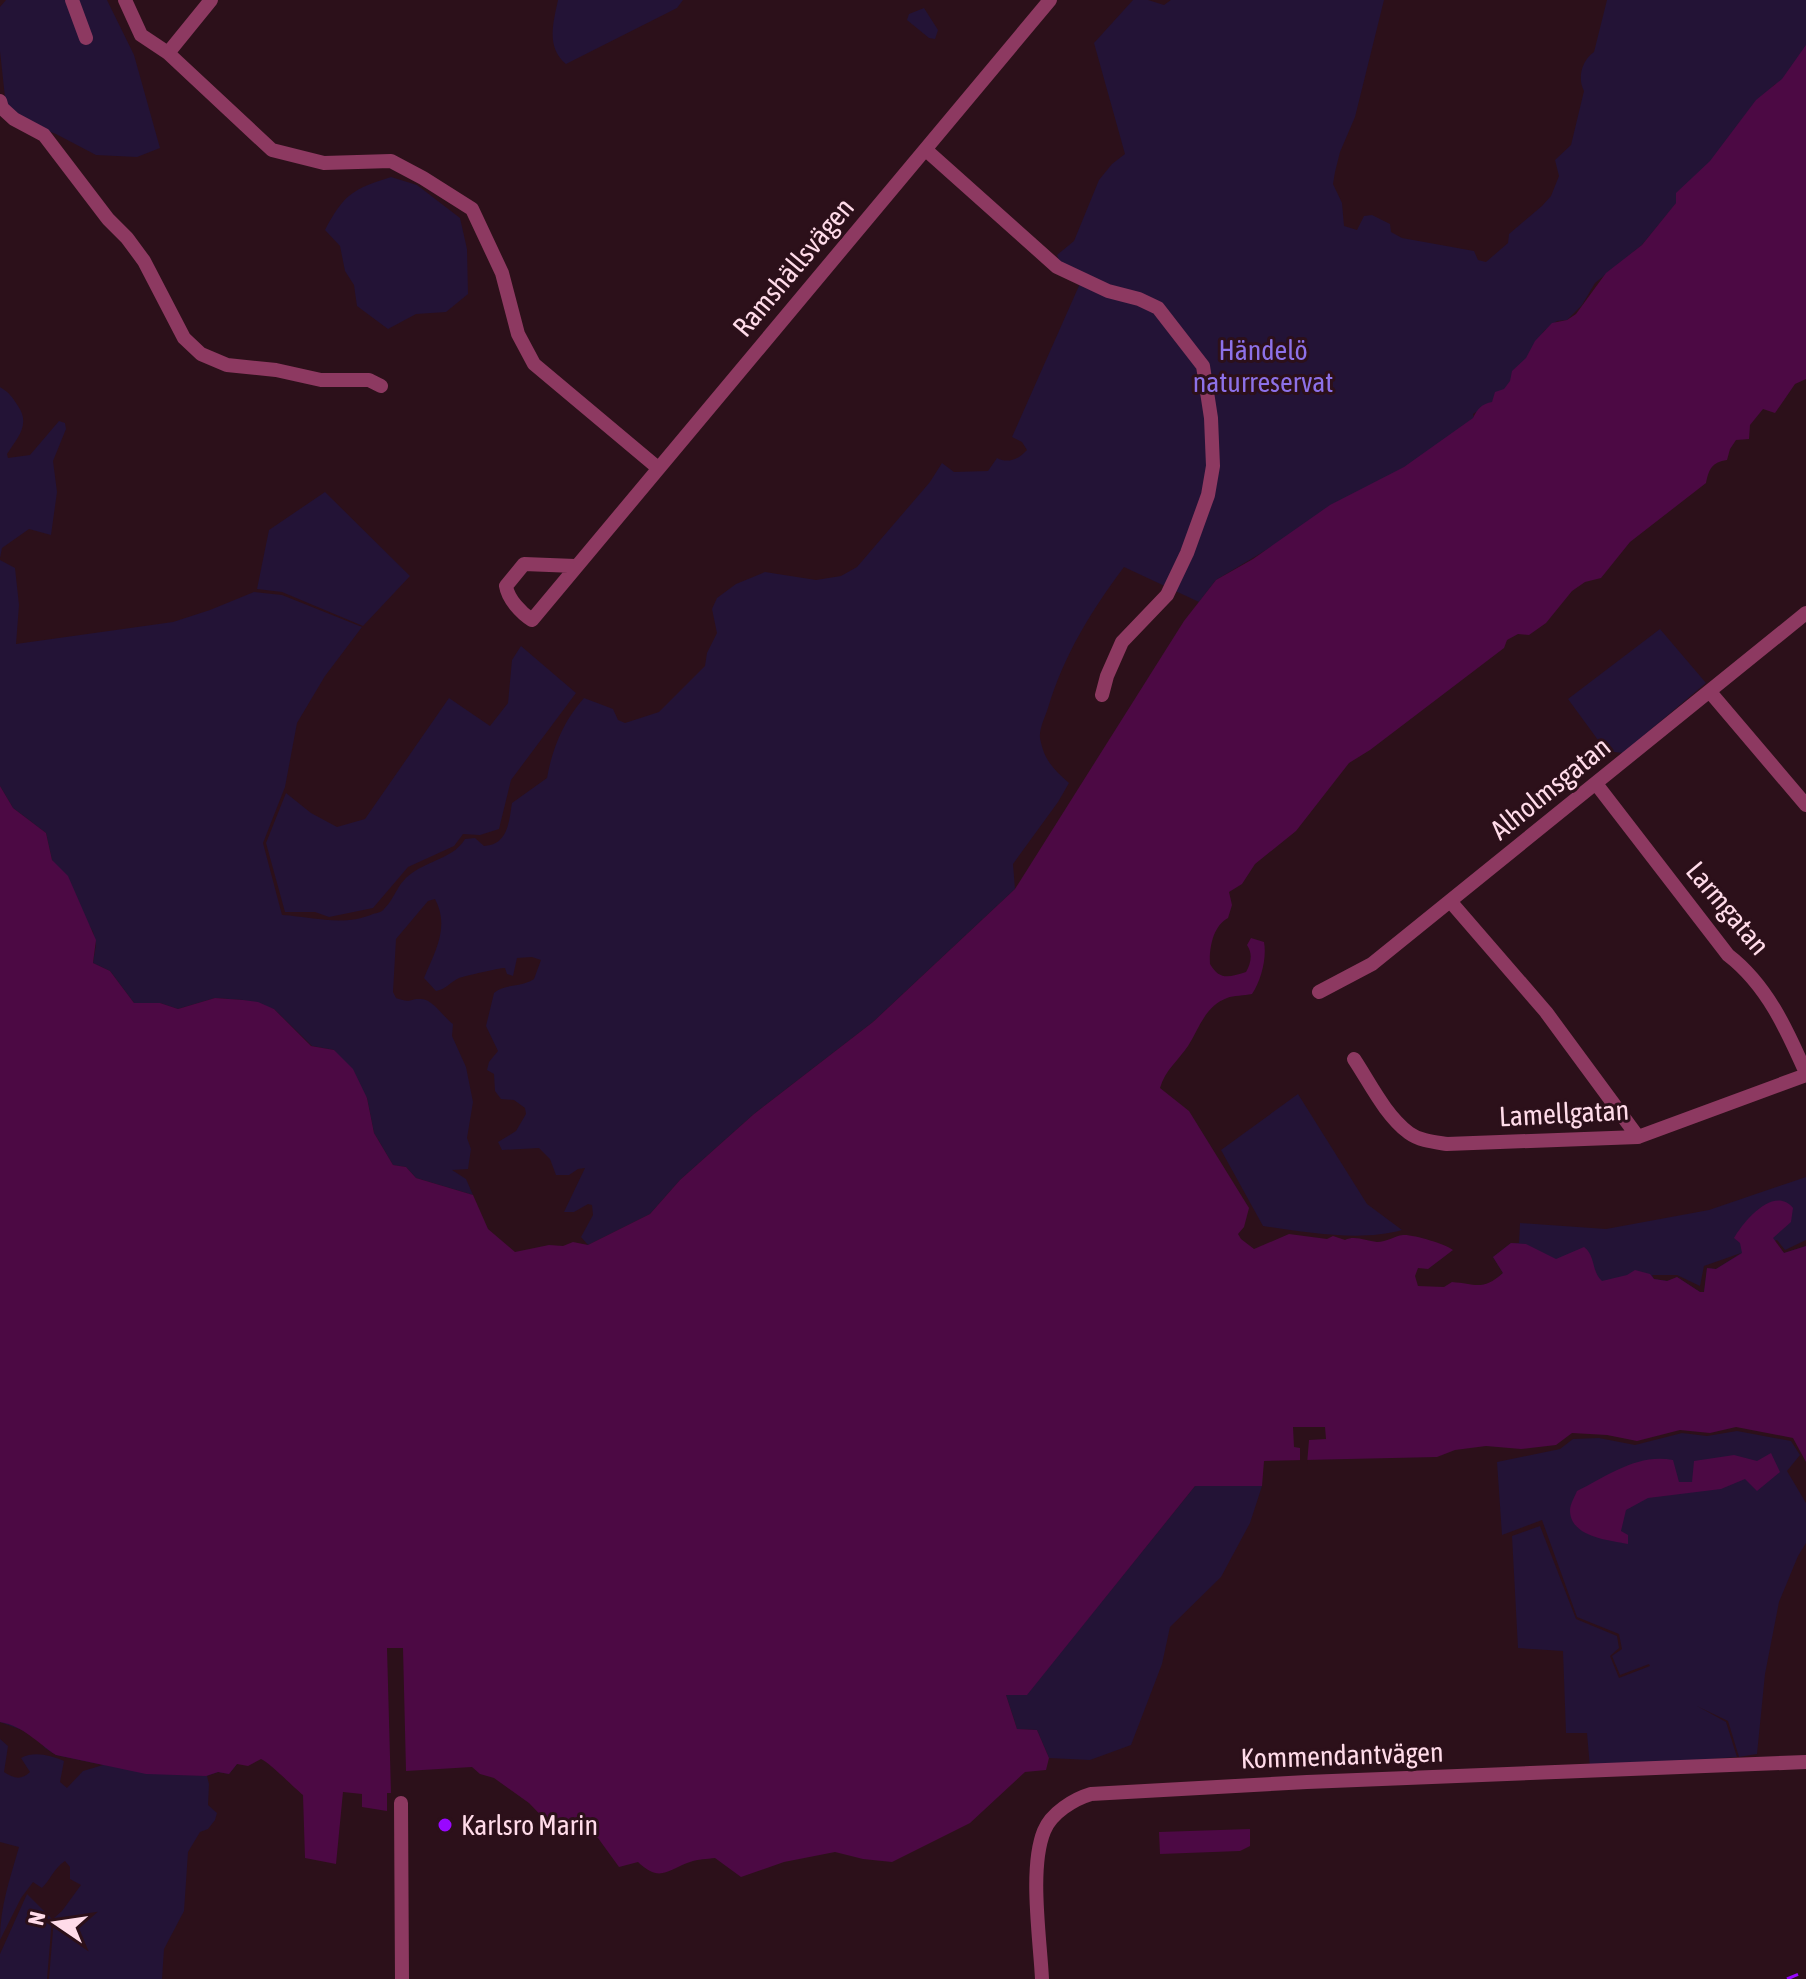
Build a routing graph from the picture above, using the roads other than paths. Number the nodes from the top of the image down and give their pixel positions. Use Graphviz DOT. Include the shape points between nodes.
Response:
graph roads {
  1 [pos="72,0"];
  2 [pos="125,0"];
  3 [pos="211,0"];
  4 [pos="1050,0"];
  5 [pos="86,38"];
  6 [pos="168,53"];
  7 [pos="0,101"];
  8 [pos="926,150"];
  9 [pos="381,386"];
  10 [pos="658,468"];
  11 [pos="575,566"];
  12 [pos="1806,613"];
  13 [pos="1710,692"];
  14 [pos="1102,695"];
  15 [pos="1597,785"];
  16 [pos="1806,805"];
  17 [pos="1450,901"];
  18 [pos="1319,992"];
  19 [pos="1354,1059"];
  20 [pos="1806,1074"];
  21 [pos="1638,1137"];
  22 [pos="1806,1762"];
  23 [pos="401,1803"];
  24 [pos="402,1979"];
  25 [pos="1042,1979"];
  1 -- 5 [label="street"];
  2 -- 6 [label="street" via="141,35"];
  3 -- 6 [label="street"];
  4 -- 8 [label="street, Ramshällsvägen"];
  6 -- 10 [label="street" via="272,150 324,163 391,161 472,209 502,273 518,334 534,364"];
  7 -- 9 [label="street" via="14,119 44,135 127,238 184,338 201,354 240,367 321,380 369,380"];
  8 -- 10 [label="street, Ramshällsvägen"];
  8 -- 14 [label="street" via="1057,267 1158,308 1203,366 1212,430 1208,495 1167,595 1122,642"];
  10 -- 11 [label="street, Ramshällsvägen"];
  11 -- 11 [label="street, Ramshällsvägen" via="532,620 507,592 524,564"];
  12 -- 13 [label="street, Alholmsgatan"];
  13 -- 15 [label="street, Alholmsgatan"];
  13 -- 16 [label="street"];
  15 -- 17 [label="street, Alholmsgatan"];
  15 -- 20 [label="street, Larmgatan" via="1780,1015"];
  17 -- 18 [label="street, Alholmsgatan" via="1372,964"];
  17 -- 21 [label="street" via="1546,1012"];
  19 -- 21 [label="street, Lamellgatan" via="1384,1106 1409,1133 1428,1141"];
  20 -- 21 [label="street, Lamellgatan"];
  22 -- 25 [label="street, Kommendantvägen" via="1091,1794 1072,1800 1044,1828 1037,1864"];
  23 -- 24 [label="street"];
}
